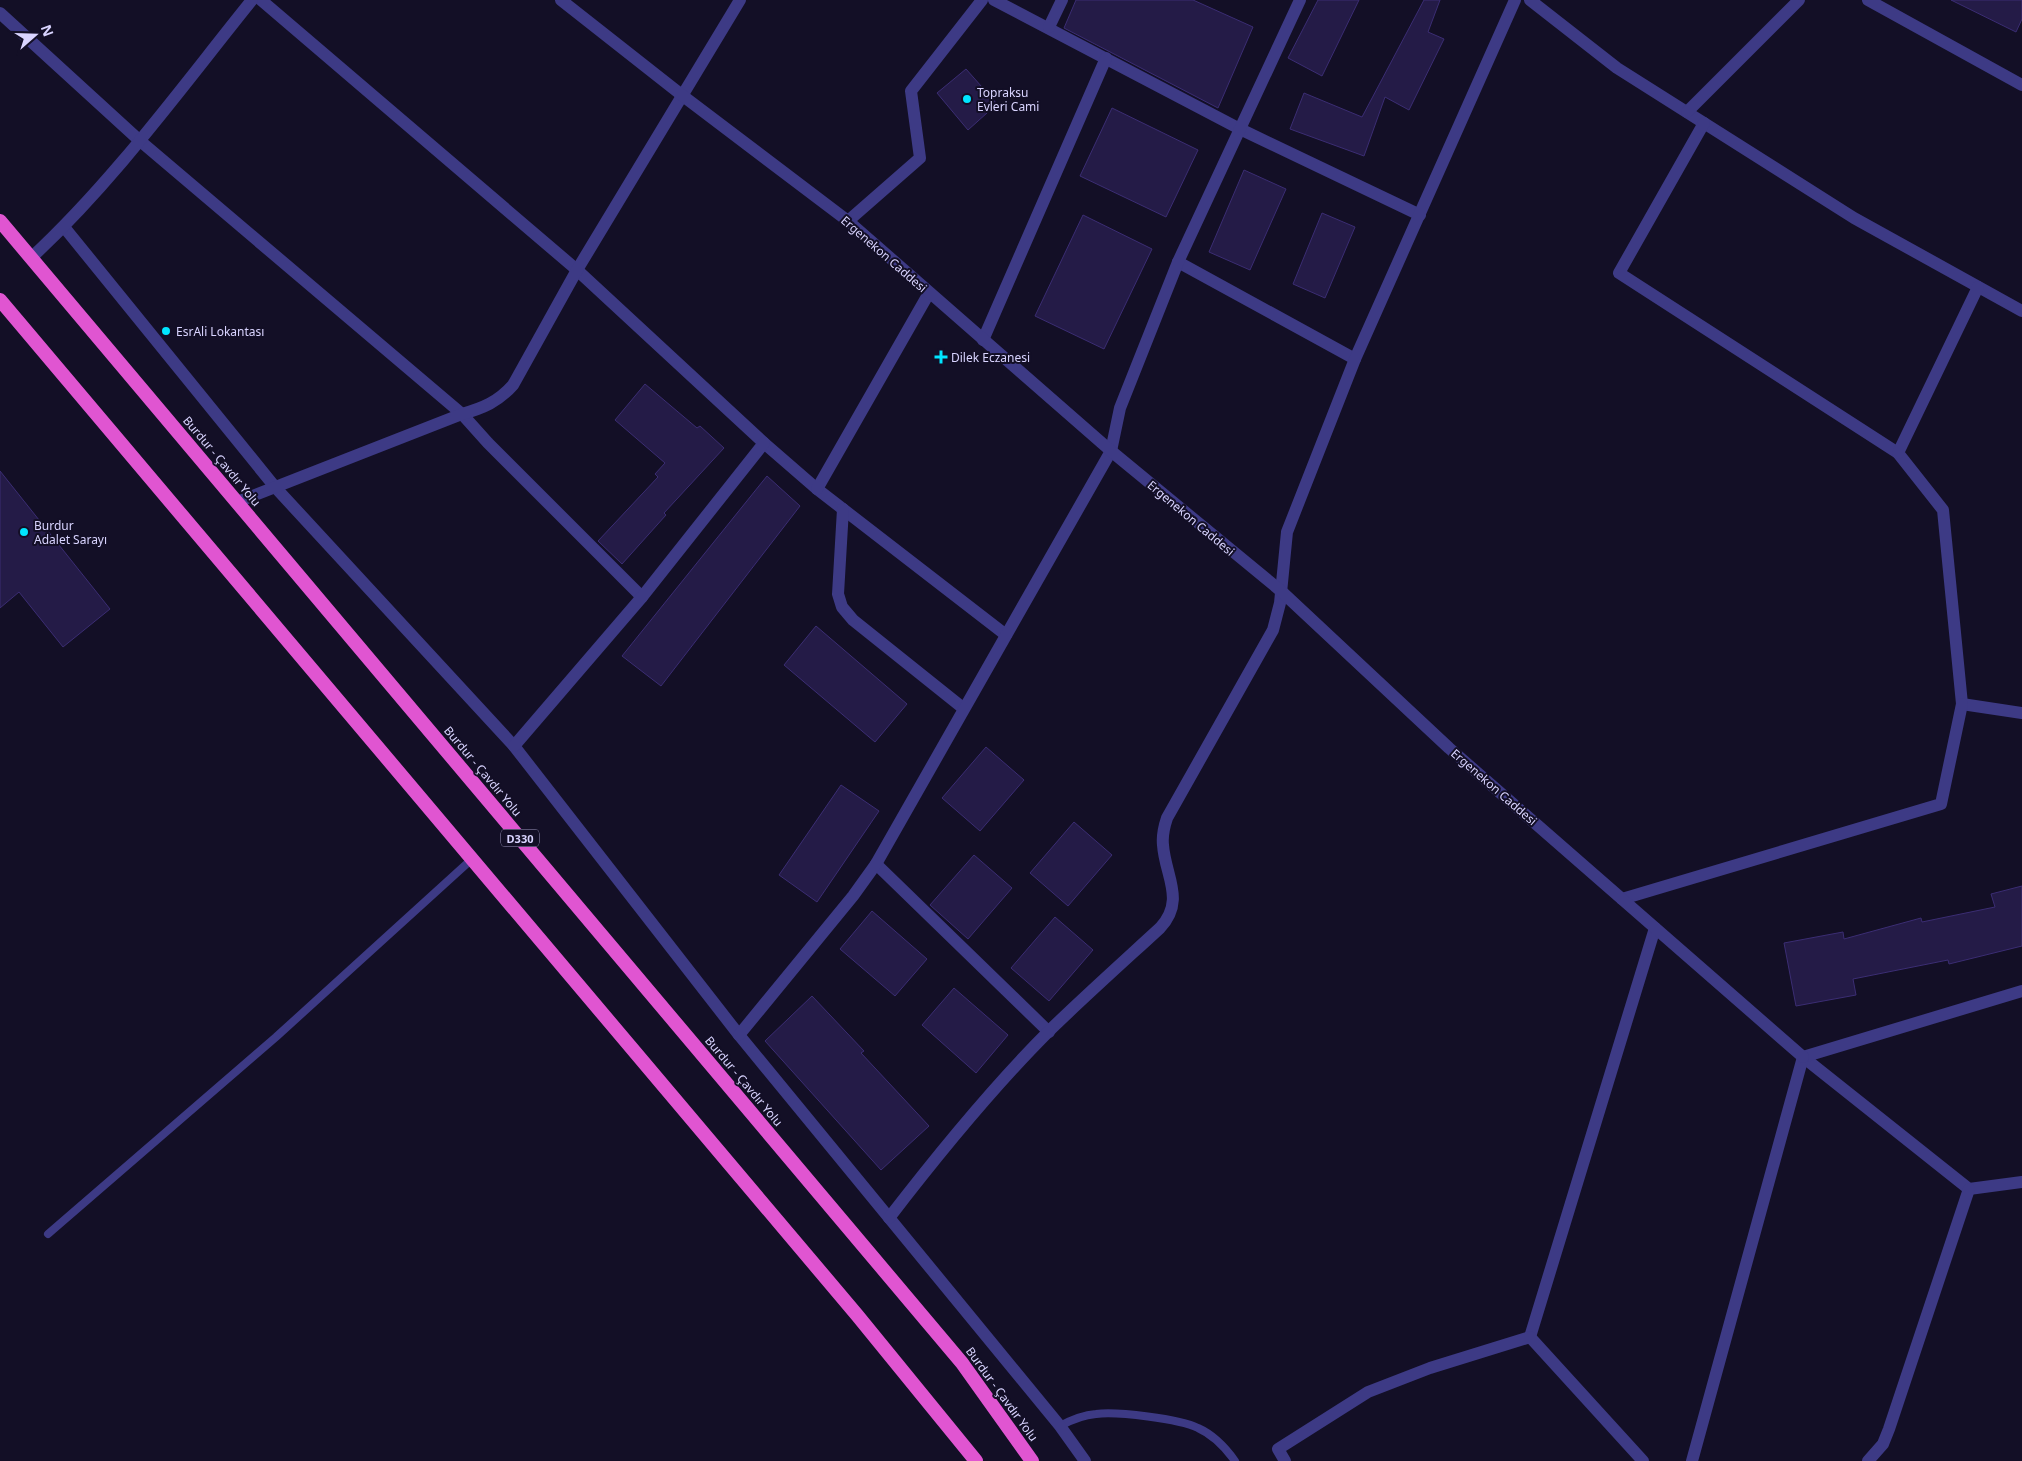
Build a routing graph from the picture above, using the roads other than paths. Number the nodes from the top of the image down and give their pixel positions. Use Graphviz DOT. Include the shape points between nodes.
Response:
graph roads {
  1 [pos="252,0"];
  2 [pos="261,0"];
  3 [pos="562,0"];
  4 [pos="740,0"];
  5 [pos="982,0"];
  6 [pos="994,0"];
  7 [pos="1062,0"];
  8 [pos="1300,0"];
  9 [pos="1515,0"];
  10 [pos="1530,0"];
  11 [pos="1799,0"];
  12 [pos="1868,0"];
  13 [pos="0,13"];
  14 [pos="1049,27"];
  15 [pos="1106,58"];
  16 [pos="2022,85"];
  17 [pos="683,96"];
  18 [pos="1687,112"];
  19 [pos="1704,123"];
  20 [pos="1240,129"];
  21 [pos="139,140"];
  22 [pos="1420,215"];
  23 [pos="0,221"];
  24 [pos="848,221"];
  25 [pos="64,227"];
  26 [pos="31,258"];
  27 [pos="1178,262"];
  28 [pos="577,270"];
  29 [pos="1978,287"];
  30 [pos="929,293"];
  31 [pos="1,302"];
  32 [pos="2022,311"];
  33 [pos="983,340"];
  34 [pos="1356,359"];
  35 [pos="462,414"];
  36 [pos="764,443"];
  37 [pos="1111,451"];
  38 [pos="1898,453"];
  39 [pos="275,487"];
  40 [pos="817,489"];
  41 [pos="237,502"];
  42 [pos="842,509"];
  43 [pos="1281,591"];
  44 [pos="642,597"];
  45 [pos="1006,635"];
  46 [pos="1962,704"];
  47 [pos="963,708"];
  48 [pos="2022,713"];
  49 [pos="514,746"];
  50 [pos="472,859"];
  51 [pos="876,864"];
  52 [pos="1622,899"];
  53 [pos="1655,928"];
  54 [pos="2022,991"];
  55 [pos="1049,1032"];
  56 [pos="739,1035"];
  57 [pos="1803,1057"];
  58 [pos="2022,1182"];
  59 [pos="1970,1189"];
  60 [pos="889,1218"];
  61 [pos="48,1234"];
  62 [pos="1530,1337"];
  63 [pos="1060,1426"];
  64 [pos="976,1461"];
  65 [pos="1032,1461"];
  66 [pos="1085,1461"];
  67 [pos="1235,1461"];
  68 [pos="1285,1461"];
  69 [pos="1643,1461"];
  70 [pos="1692,1461"];
  71 [pos="1868,1461"];
  1 -- 21 [label="street"];
  2 -- 28 [label="street"];
  3 -- 17 [label="street, Ergenekon Caddesi"];
  4 -- 17 [label="street"];
  5 -- 24 [label="street" via="911,91 920,158"];
  6 -- 14 [label="street"];
  7 -- 14 [label="street"];
  8 -- 20 [label="street"];
  9 -- 22 [label="street"];
  10 -- 18 [label="street" via="1617,68"];
  11 -- 18 [label="street"];
  12 -- 16 [label="street"];
  13 -- 21 [label="street"];
  14 -- 15 [label="street"];
  15 -- 20 [label="street"];
  15 -- 33 [label="street"];
  17 -- 24 [label="street, Ergenekon Caddesi"];
  17 -- 28 [label="street"];
  18 -- 19 [label="street"];
  19 -- 29 [label="street" via="1854,218"];
  19 -- 38 [label="street" via="1619,272"];
  20 -- 22 [label="street"];
  20 -- 27 [label="street"];
  21 -- 25 [label="street"];
  21 -- 35 [label="street"];
  22 -- 34 [label="street"];
  23 -- 26 [label="highway, Burdur - Çavdır Yolu / D330"];
  24 -- 30 [label="street, Ergenekon Caddesi"];
  25 -- 26 [label="street"];
  25 -- 39 [label="street"];
  26 -- 41 [label="highway, Burdur - Çavdır Yolu / D330"];
  27 -- 34 [label="street"];
  27 -- 37 [label="street" via="1120,408"];
  28 -- 35 [label="street" via="513,385 496,402"];
  28 -- 36 [label="street"];
  29 -- 32 [label="street"];
  29 -- 38 [label="street"];
  30 -- 33 [label="street, Ergenekon Caddesi"];
  30 -- 40 [label="street"];
  31 -- 50 [label="highway"];
  33 -- 37 [label="street, Ergenekon Caddesi"];
  34 -- 43 [label="street" via="1287,532"];
  35 -- 39 [label="street"];
  35 -- 44 [label="street"];
  36 -- 40 [label="street"];
  36 -- 44 [label="street"];
  37 -- 43 [label="street, Ergenekon Caddesi"];
  37 -- 45 [label="street"];
  38 -- 46 [label="street" via="1943,510"];
  39 -- 41 [label="street"];
  39 -- 49 [label="street"];
  40 -- 42 [label="street"];
  41 -- 65 [label="highway, Burdur - Çavdır Yolu / D330" via="962,1363"];
  42 -- 45 [label="street"];
  42 -- 47 [label="street" via="838,594 842,607 853,620"];
  43 -- 52 [label="street, Ergenekon Caddesi" via="1449,748"];
  43 -- 55 [label="street" via="1266,644 1167,818 1163,845 1173,897 1169,914 1160,928"];
  44 -- 49 [label="street"];
  45 -- 47 [label="street"];
  46 -- 48 [label="street"];
  46 -- 52 [label="street" via="1941,804"];
  47 -- 51 [label="street"];
  49 -- 56 [label="street"];
  50 -- 61 [label="lane" via="276,1037"];
  50 -- 64 [label="highway"];
  51 -- 55 [label="street"];
  51 -- 56 [label="street"];
  52 -- 53 [label="street, Ergenekon Caddesi"];
  53 -- 57 [label="street, Ergenekon Caddesi"];
  53 -- 62 [label="street"];
  54 -- 57 [label="street"];
  55 -- 60 [label="street" via="977,1109"];
  56 -- 60 [label="street"];
  57 -- 59 [label="street, Ergenekon Caddesi"];
  57 -- 70 [label="street"];
  58 -- 59 [label="street"];
  59 -- 71 [label="street" via="1889,1429 1883,1444"];
  60 -- 63 [label="street"];
  62 -- 68 [label="street" via="1430,1368 1368,1392 1278,1449"];
  62 -- 69 [label="street"];
  63 -- 66 [label="street"];
  63 -- 67 [label="lane" via="1098,1413 1178,1421 1207,1433"];
}
